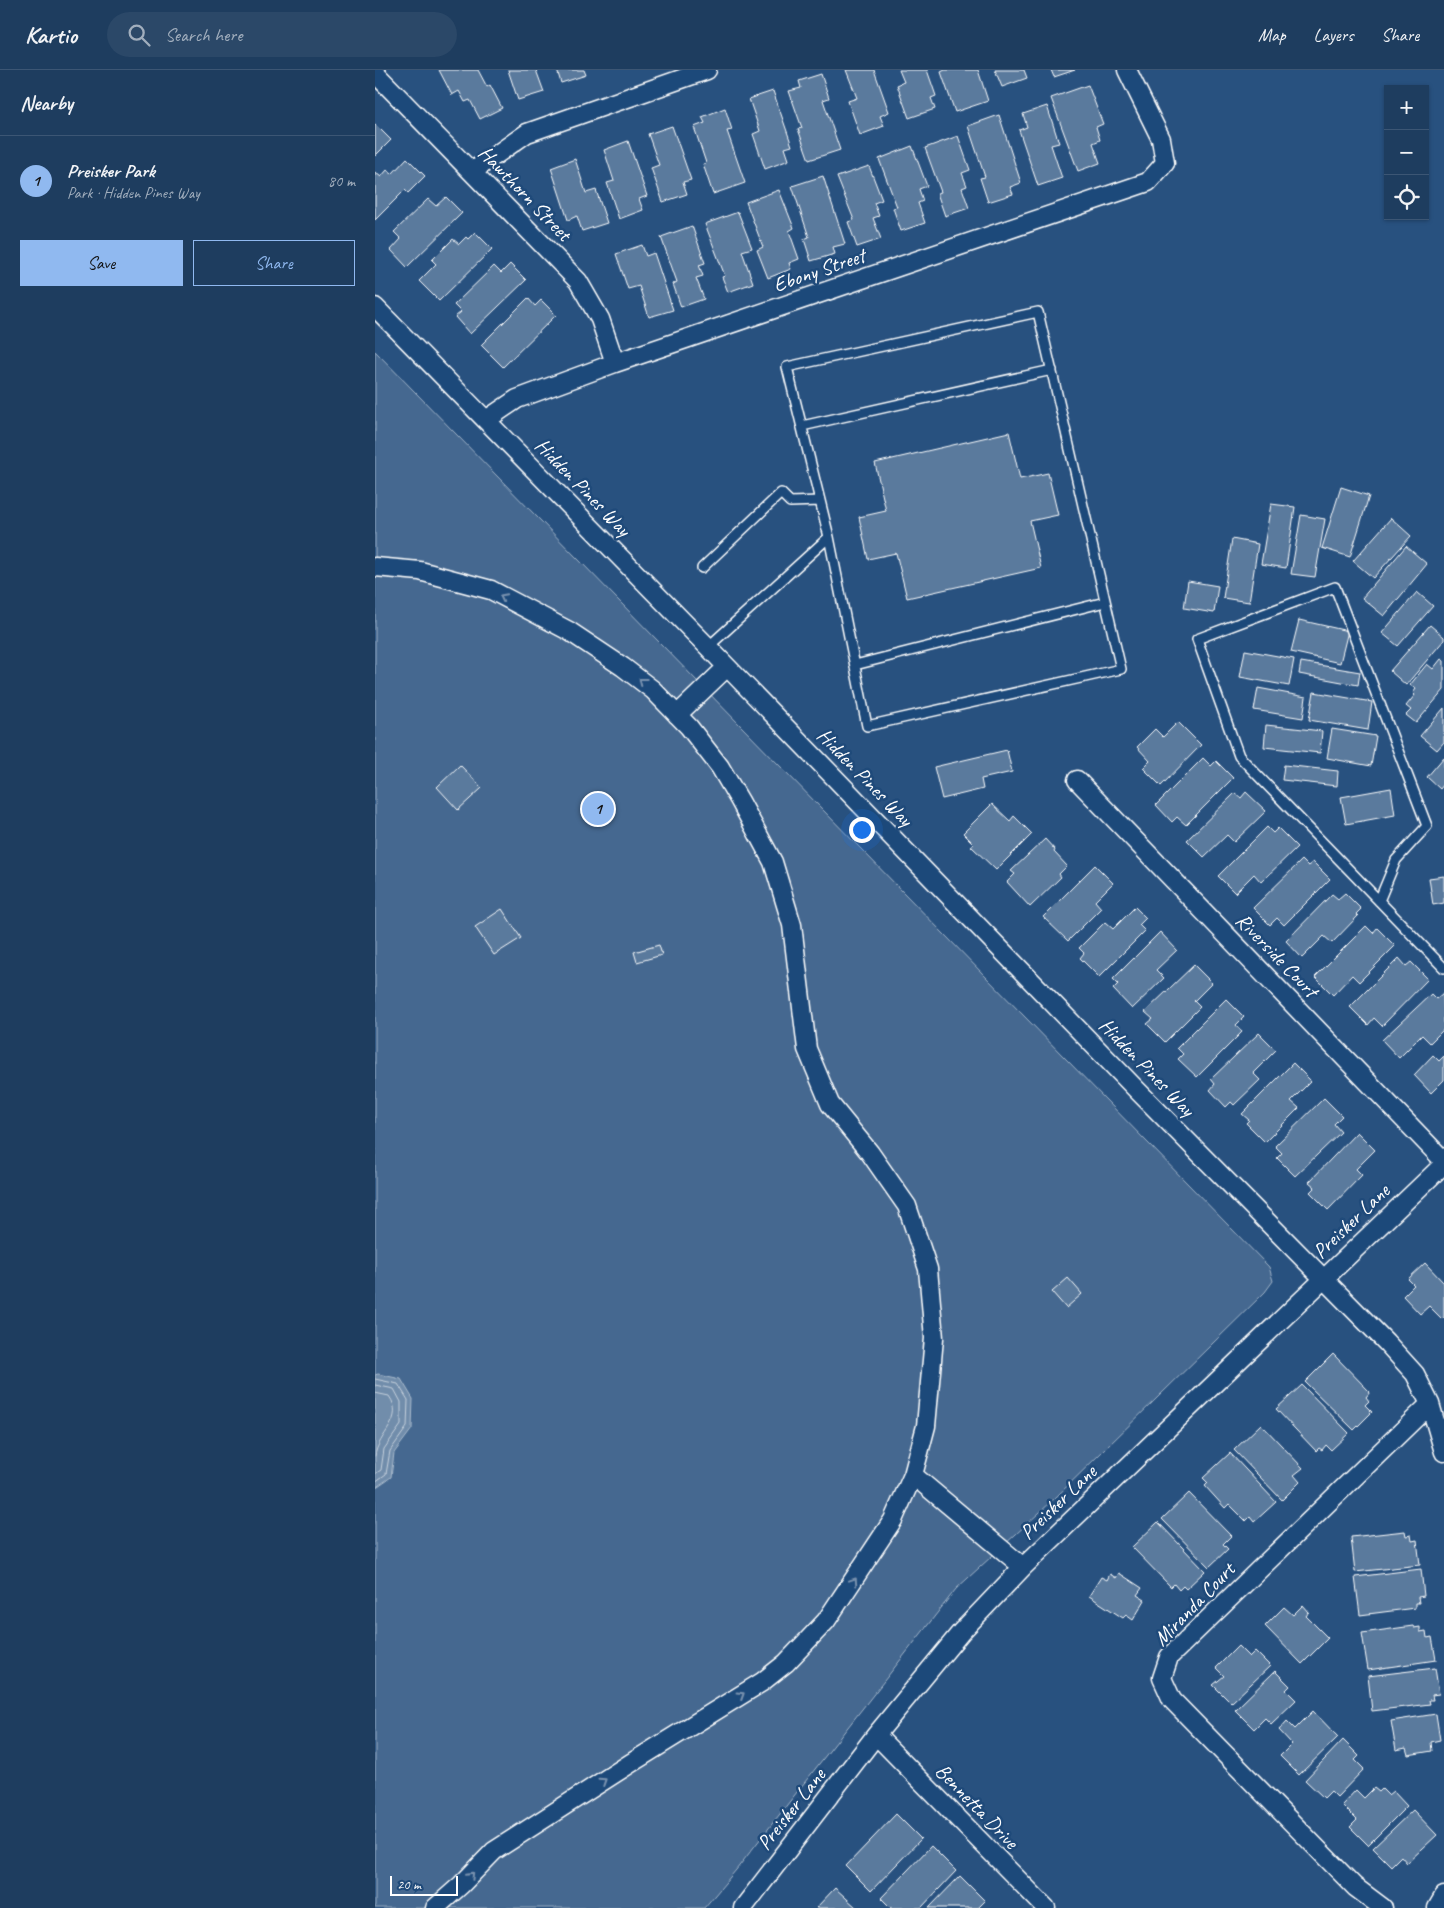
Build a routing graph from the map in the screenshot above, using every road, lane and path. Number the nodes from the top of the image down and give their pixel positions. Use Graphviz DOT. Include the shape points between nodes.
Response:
graph roads {
  1 [pos="707,70"];
  2 [pos="1127,70"];
  3 [pos="375,73"];
  4 [pos="473,171"];
  5 [pos="375,307"];
  6 [pos="615,363"];
  7 [pos="1052,370"];
  8 [pos="486,420"];
  9 [pos="802,426"];
  10 [pos="820,501"];
  11 [pos="829,537"];
  12 [pos="375,567"];
  13 [pos="702,568"];
  14 [pos="1105,602"];
  15 [pos="708,647"];
  16 [pos="855,665"];
  17 [pos="727,667"];
  18 [pos="677,715"];
  19 [pos="1077,780"];
  20 [pos="1379,901"];
  21 [pos="1444,968"];
  22 [pos="1444,1163"];
  23 [pos="1324,1278"];
  24 [pos="1431,1404"];
  25 [pos="1444,1452"];
  26 [pos="913,1475"];
  27 [pos="1023,1567"];
  28 [pos="876,1735"];
  29 [pos="1444,1896"];
  30 [pos="435,1908"];
  31 [pos="743,1908"];
  32 [pos="1045,1908"];
  33 [pos="1383,1908"];
  34 [pos="1437,1908"];
  1 -- 4 [label="street" via="527,133"];
  2 -- 6 [label="street, Ebony Street" via="1161,139 1165,163 1148,182"];
  3 -- 4 [label="street, Hawthorn Street"];
  4 -- 6 [label="street, Hawthorn Street" via="578,281 600,320"];
  5 -- 8 [label="street, Hidden Pines Way"];
  6 -- 8 [label="street, Ebony Street" via="517,399"];
  7 -- 9 [label="lane"];
  7 -- 9 [label="lane" via="1038,312 787,367"];
  7 -- 14 [label="lane"];
  8 -- 15 [label="street, Hidden Pines Way"];
  9 -- 10 [label="lane"];
  10 -- 11 [label="lane"];
  10 -- 13 [label="lane" via="790,502 781,493"];
  11 -- 15 [label="lane"];
  11 -- 16 [label="lane"];
  18 -- 12 [label="street, one-way" via="653,690 623,667 569,631 491,590 419,571"];
  14 -- 16 [label="lane"];
  14 -- 16 [label="lane" via="1121,669 867,726"];
  15 -- 17 [label="street, Hidden Pines Way"];
  17 -- 18 [label="street"];
  17 -- 23 [label="street, Hidden Pines Way"];
  18 -- 26 [label="street" via="720,767 773,862 792,925 807,1049 830,1104 907,1206 928,1269 933,1338 927,1426"];
  19 -- 22 [label="street, Riverside Court"];
  20 -- 20 [label="lane" via="1239,756 1197,639 1335,587 1427,826 1395,860"];
  20 -- 21 [label="lane"];
  22 -- 23 [label="street, Preisker Lane"];
  23 -- 24 [label="street, Hidden Pines Way" via="1415,1374"];
  23 -- 27 [label="street, Preisker Lane"];
  24 -- 25 [label="street, Hidden Pines Way"];
  24 -- 33 [label="street, Miranda Court" via="1169,1657 1162,1678 1172,1700 1355,1887"];
  26 -- 27 [label="street"];
  30 -- 26 [label="street, one-way" via="494,1851 762,1682 786,1663 826,1621 893,1520"];
  27 -- 28 [label="street, Preisker Lane" via="961,1632"];
  28 -- 31 [label="street, Preisker Lane"];
  28 -- 32 [label="street, Bennetta Drive"];
  29 -- 34 [label="street"];
}
